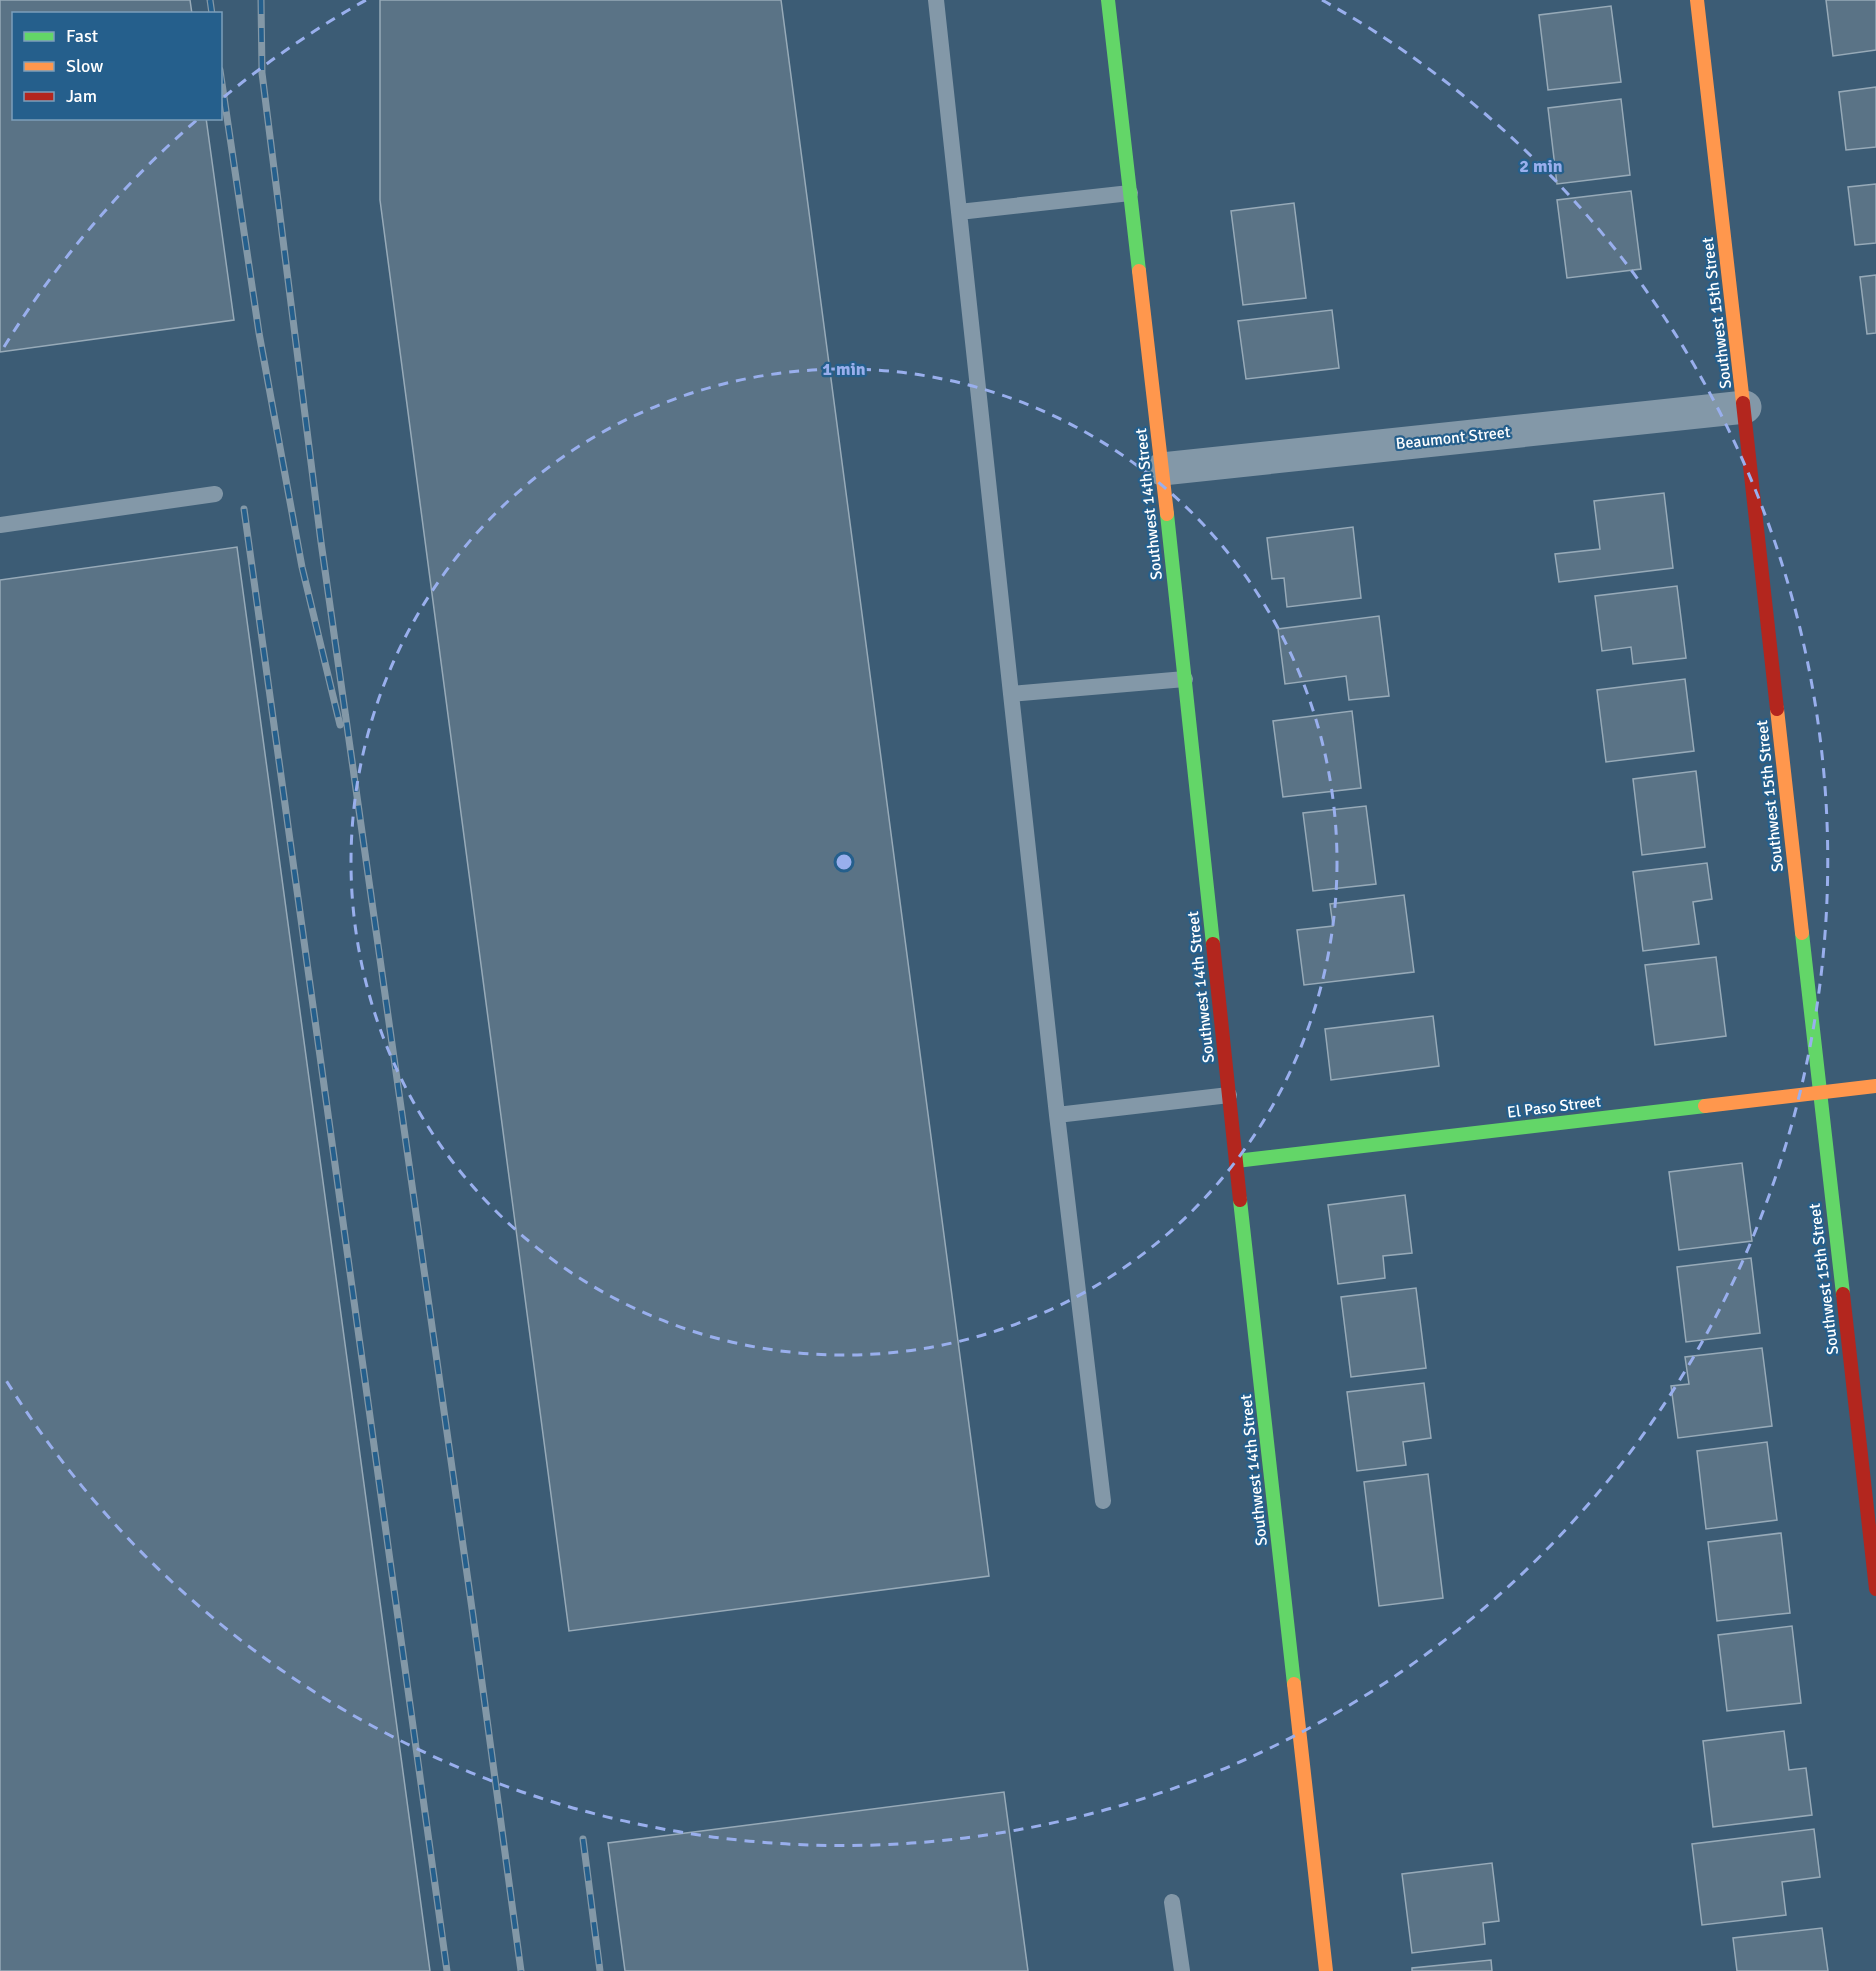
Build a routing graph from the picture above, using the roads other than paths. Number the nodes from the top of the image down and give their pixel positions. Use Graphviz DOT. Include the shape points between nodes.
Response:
graph roads {
  1 [pos="936,0"];
  2 [pos="1108,0"];
  3 [pos="1697,0"];
  4 [pos="1130,193"];
  5 [pos="959,212"];
  6 [pos="1745,407"];
  7 [pos="1162,469"];
  8 [pos="215,494"];
  9 [pos="0,525"];
  10 [pos="1185,679"];
  11 [pos="1011,694"];
  12 [pos="1876,1086"];
  13 [pos="1819,1093"];
  14 [pos="1229,1095"];
  15 [pos="1057,1115"];
  16 [pos="1236,1161"];
  17 [pos="1103,1501"];
  18 [pos="1876,1589"];
  19 [pos="1172,1902"];
  20 [pos="1182,1971"];
  21 [pos="1326,1971"];
  1 -- 5 [label="lane"];
  2 -- 4 [label="street, Southwest 14th Street"];
  3 -- 6 [label="street, Southwest 15th Street"];
  4 -- 5 [label="lane"];
  4 -- 7 [label="street, Southwest 14th Street"];
  5 -- 11 [label="lane"];
  6 -- 7 [label="street, Beaumont Street"];
  6 -- 13 [label="street, Southwest 15th Street"];
  7 -- 10 [label="street, Southwest 14th Street"];
  8 -- 9 [label="lane"];
  10 -- 11 [label="lane"];
  10 -- 14 [label="street, Southwest 14th Street"];
  11 -- 15 [label="lane"];
  12 -- 13 [label="street, El Paso Street"];
  13 -- 16 [label="street, El Paso Street"];
  13 -- 18 [label="street, Southwest 15th Street"];
  14 -- 15 [label="lane"];
  14 -- 16 [label="street, Southwest 14th Street"];
  15 -- 17 [label="lane"];
  16 -- 21 [label="street, Southwest 14th Street"];
  19 -- 20 [label="lane"];
}
